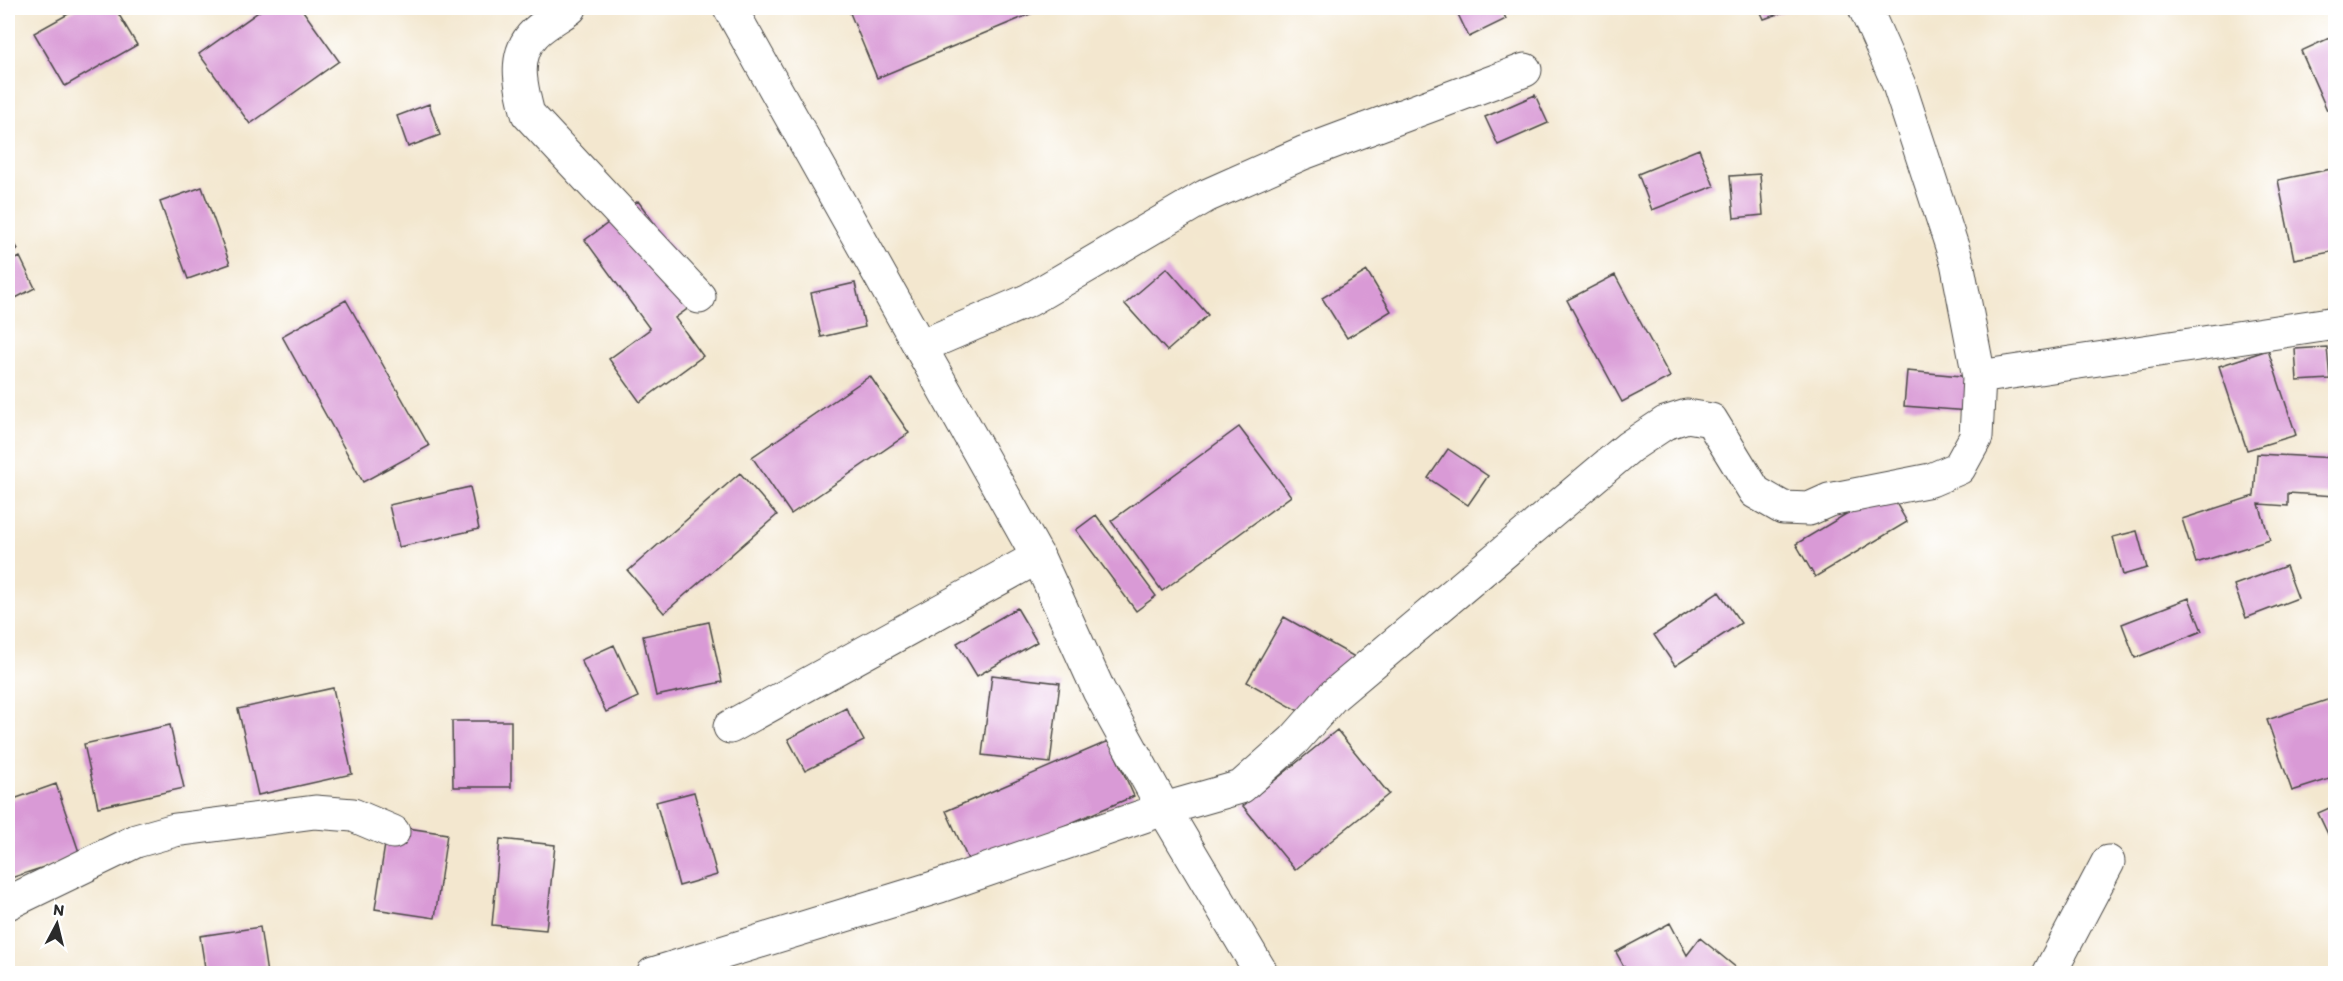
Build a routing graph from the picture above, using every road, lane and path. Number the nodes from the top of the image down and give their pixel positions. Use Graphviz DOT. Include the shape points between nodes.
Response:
graph roads {
  1 [pos="570,8"];
  2 [pos="730,8"];
  3 [pos="1865,8"];
  4 [pos="1524,70"];
  5 [pos="699,297"];
  6 [pos="2336,323"];
  7 [pos="922,346"];
  8 [pos="1979,377"];
  9 [pos="1038,557"];
  10 [pos="730,727"];
  11 [pos="1164,809"];
  12 [pos="393,832"];
  13 [pos="2108,862"];
  14 [pos="8,903"];
  15 [pos="653,974"];
  16 [pos="1262,974"];
  17 [pos="2049,974"];
  1 -- 5 [label="street" via="533,34 520,58 520,83 528,114"];
  2 -- 7 [label="street"];
  3 -- 8 [label="street" via="1899,84 1957,262"];
  4 -- 7 [label="street" via="1303,153 1206,196 1029,300"];
  6 -- 8 [label="street"];
  7 -- 9 [label="street"];
  8 -- 11 [label="street" via="1976,437 1959,468 1931,480 1829,500 1809,509 1783,508 1755,492 1711,420 1687,416 1665,423 1629,447 1333,696 1294,740 1241,787"];
  9 -- 10 [label="street"];
  9 -- 11 [label="street" via="1099,691"];
  11 -- 15 [label="street" via="940,886"];
  11 -- 16 [label="street"];
  12 -- 14 [label="street" via="354,815 315,812 175,830 136,841"];
  13 -- 17 [label="street"];
}
